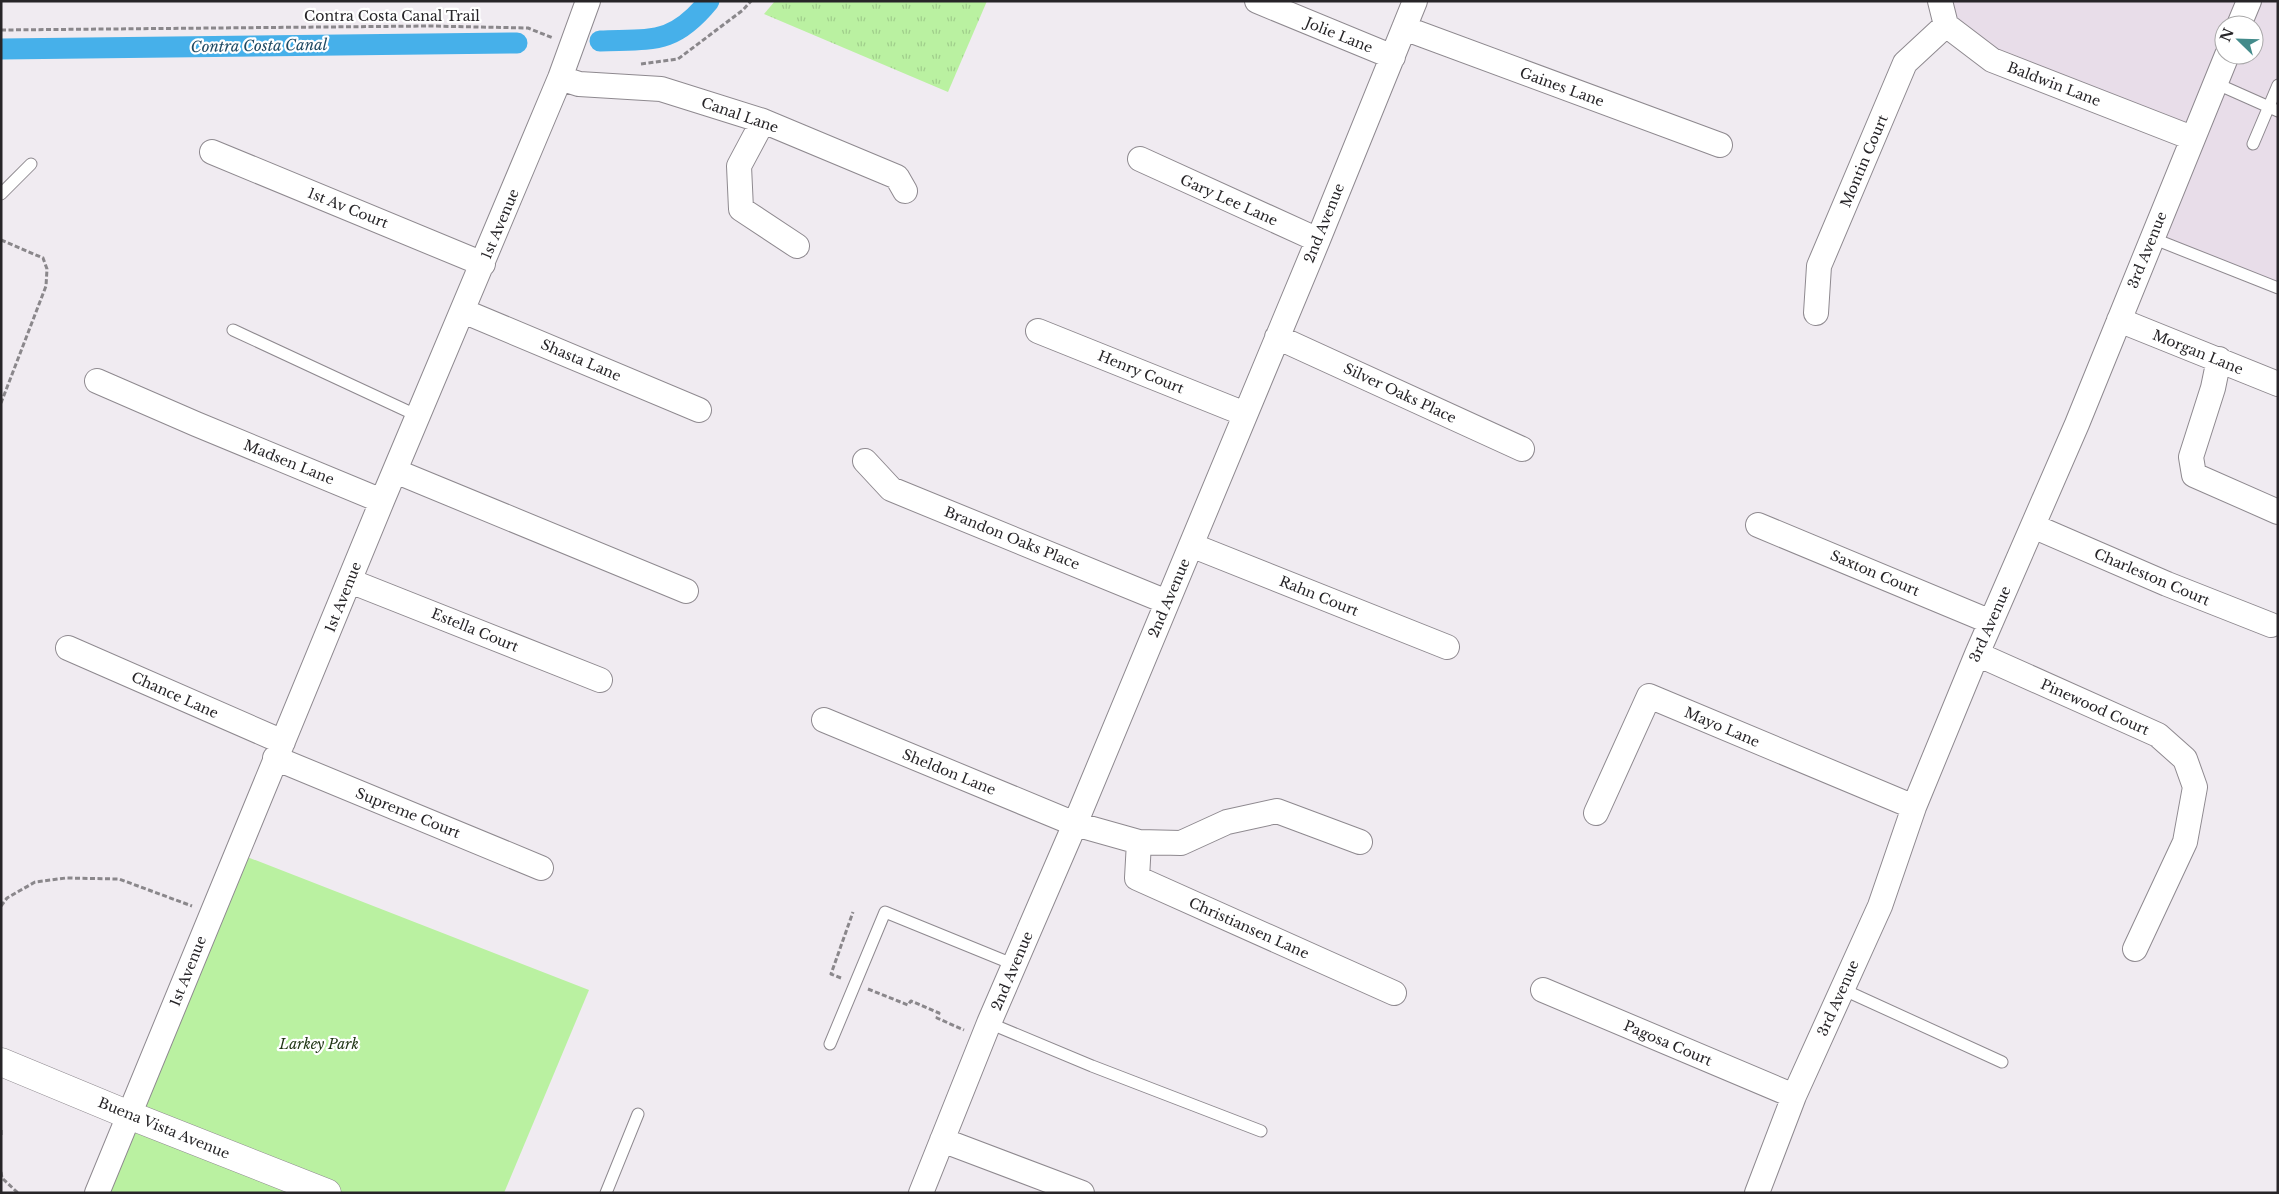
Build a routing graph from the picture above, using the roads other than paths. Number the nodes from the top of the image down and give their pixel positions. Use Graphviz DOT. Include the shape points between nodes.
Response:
graph roads {
  1 [pos="588,1"];
  2 [pos="1258,1"];
  3 [pos="1415,1"];
  4 [pos="1940,1"];
  5 [pos="2249,1"];
  6 [pos="2243,15"];
  7 [pos="1946,25"];
  8 [pos="1404,28"];
  9 [pos="1393,57"];
  10 [pos="2223,65"];
  11 [pos="560,78"];
  12 [pos="2215,84"];
  13 [pos="2278,85"];
  14 [pos="2273,109"];
  15 [pos="763,121"];
  16 [pos="2192,138"];
  17 [pos="2253,144"];
  18 [pos="1720,145"];
  19 [pos="212,152"];
  20 [pos="1140,160"];
  21 [pos="31,164"];
  22 [pos="905,190"];
  23 [pos="1,194"];
  24 [pos="2152,238"];
  25 [pos="1318,240"];
  26 [pos="797,246"];
  27 [pos="483,264"];
  28 [pos="2278,288"];
  29 [pos="463,310"];
  30 [pos="1816,313"];
  31 [pos="2119,320"];
  32 [pos="233,330"];
  33 [pos="1038,331"];
  34 [pos="1277,337"];
  35 [pos="2218,359"];
  36 [pos="97,381"];
  37 [pos="2278,384"];
  38 [pos="699,410"];
  39 [pos="1245,414"];
  40 [pos="418,416"];
  41 [pos="1522,449"];
  42 [pos="865,461"];
  43 [pos="395,471"];
  44 [pos="382,500"];
  45 [pos="2278,512"];
  46 [pos="1758,525"];
  47 [pos="2033,526"];
  48 [pos="1191,545"];
  49 [pos="350,581"];
  50 [pos="686,591"];
  51 [pos="1167,602"];
  52 [pos="1991,622"];
  53 [pos="2271,625"];
  54 [pos="1447,647"];
  55 [pos="68,648"];
  56 [pos="1976,654"];
  57 [pos="600,680"];
  58 [pos="824,720"];
  59 [pos="279,750"];
  60 [pos="1914,807"];
  61 [pos="1596,813"];
  62 [pos="1075,824"];
  63 [pos="1139,842"];
  64 [pos="1360,842"];
  65 [pos="541,868"];
  66 [pos="2135,949"];
  67 [pos="1015,965"];
  68 [pos="1842,989"];
  69 [pos="1543,990"];
  70 [pos="1394,993"];
  71 [pos="989,1023"];
  72 [pos="830,1044"];
  73 [pos="1,1062"];
  74 [pos="2002,1062"];
  75 [pos="1794,1096"];
  76 [pos="638,1114"];
  77 [pos="129,1115"];
  78 [pos="1261,1131"];
  79 [pos="942,1140"];
  80 [pos="97,1193"];
  81 [pos="327,1193"];
  82 [pos="606,1193"];
  83 [pos="920,1193"];
  84 [pos="1082,1193"];
  85 [pos="1757,1193"];
  1 -- 11 [label="street, 1st Avenue"];
  2 -- 9 [label="street, Jolie Lane"];
  3 -- 8 [label="street, 2nd Avenue"];
  4 -- 7 [label="street"];
  5 -- 6 [label="street"];
  7 -- 16 [label="street, Baldwin Lane" via="1992,60"];
  7 -- 30 [label="street, Montin Court" via="1905,63 1819,266"];
  8 -- 9 [label="street, 2nd Avenue"];
  8 -- 18 [label="street, Gaines Lane"];
  9 -- 25 [label="street, 2nd Avenue"];
  10 -- 12 [label="street, 3rd Avenue"];
  11 -- 15 [label="street, Canal Lane" via="579,84 661,89"];
  11 -- 27 [label="street, 1st Avenue"];
  12 -- 14 [label="lane"];
  12 -- 16 [label="street, 3rd Avenue"];
  13 -- 14 [label="lane"];
  14 -- 17 [label="lane"];
  15 -- 22 [label="street, Canal Lane" via="897,177"];
  15 -- 26 [label="street" via="739,166 741,209"];
  16 -- 24 [label="street, 3rd Avenue"];
  19 -- 27 [label="street, 1st Av Court"];
  20 -- 25 [label="street, Gary Lee Lane"];
  21 -- 23 [label="lane"];
  24 -- 28 [label="lane"];
  24 -- 31 [label="street, 3rd Avenue"];
  25 -- 34 [label="street, 2nd Avenue"];
  27 -- 29 [label="street, 1st Avenue"];
  29 -- 38 [label="street, Shasta Lane"];
  29 -- 40 [label="street, 1st Avenue"];
  31 -- 35 [label="street, Morgan Lane"];
  31 -- 47 [label="street, 3rd Avenue"];
  32 -- 40 [label="lane"];
  33 -- 39 [label="street, Henry Court"];
  34 -- 39 [label="street, 2nd Avenue"];
  34 -- 41 [label="street, Silver Oaks Place"];
  35 -- 37 [label="street, Morgan Lane"];
  35 -- 45 [label="street" via="2213,388 2192,457 2194,475"];
  36 -- 44 [label="street, Madsen Lane"];
  39 -- 48 [label="street, 2nd Avenue"];
  40 -- 43 [label="street, 1st Avenue"];
  42 -- 51 [label="street, Brandon Oaks Place" via="891,489"];
  43 -- 44 [label="street, 1st Avenue"];
  43 -- 50 [label="street"];
  44 -- 49 [label="street, 1st Avenue"];
  46 -- 52 [label="street, Saxton Court"];
  47 -- 52 [label="street, 3rd Avenue"];
  47 -- 53 [label="street, Charleston Court"];
  48 -- 51 [label="street, 2nd Avenue"];
  48 -- 54 [label="street, Rahn Court"];
  49 -- 57 [label="street, Estella Court"];
  49 -- 59 [label="street, 1st Avenue"];
  51 -- 62 [label="street, 2nd Avenue"];
  52 -- 56 [label="street, 3rd Avenue"];
  55 -- 59 [label="street, Chance Lane"];
  56 -- 60 [label="street, 3rd Avenue"];
  56 -- 66 [label="street, Pinewood Court" via="2158,735 2185,759 2195,787 2185,842"];
  58 -- 62 [label="street, Sheldon Lane"];
  59 -- 65 [label="street, Supreme Court"];
  59 -- 77 [label="street, 1st Avenue"];
  60 -- 61 [label="street, Mayo Lane" via="1649,696"];
  60 -- 68 [label="street, 3rd Avenue" via="1880,906"];
  62 -- 63 [label="street, Sheldon Lane"];
  62 -- 67 [label="street, 2nd Avenue"];
  63 -- 64 [label="street, Sheldon Lane" via="1181,843 1226,822 1277,810"];
  63 -- 70 [label="street, Christiansen Lane" via="1137,878"];
  67 -- 71 [label="street, 2nd Avenue"];
  67 -- 72 [label="lane" via="885,912"];
  68 -- 74 [label="lane"];
  68 -- 75 [label="street, 3rd Avenue"];
  69 -- 75 [label="street, Pagosa Court"];
  71 -- 78 [label="lane"];
  71 -- 79 [label="street, 2nd Avenue"];
  73 -- 77 [label="street, Buena Vista Avenue"];
  75 -- 85 [label="street, 3rd Avenue"];
  76 -- 82 [label="lane"];
  77 -- 80 [label="street, 1st Avenue"];
  77 -- 81 [label="street, Buena Vista Avenue"];
  79 -- 83 [label="street, 2nd Avenue"];
  79 -- 84 [label="street"];
}
